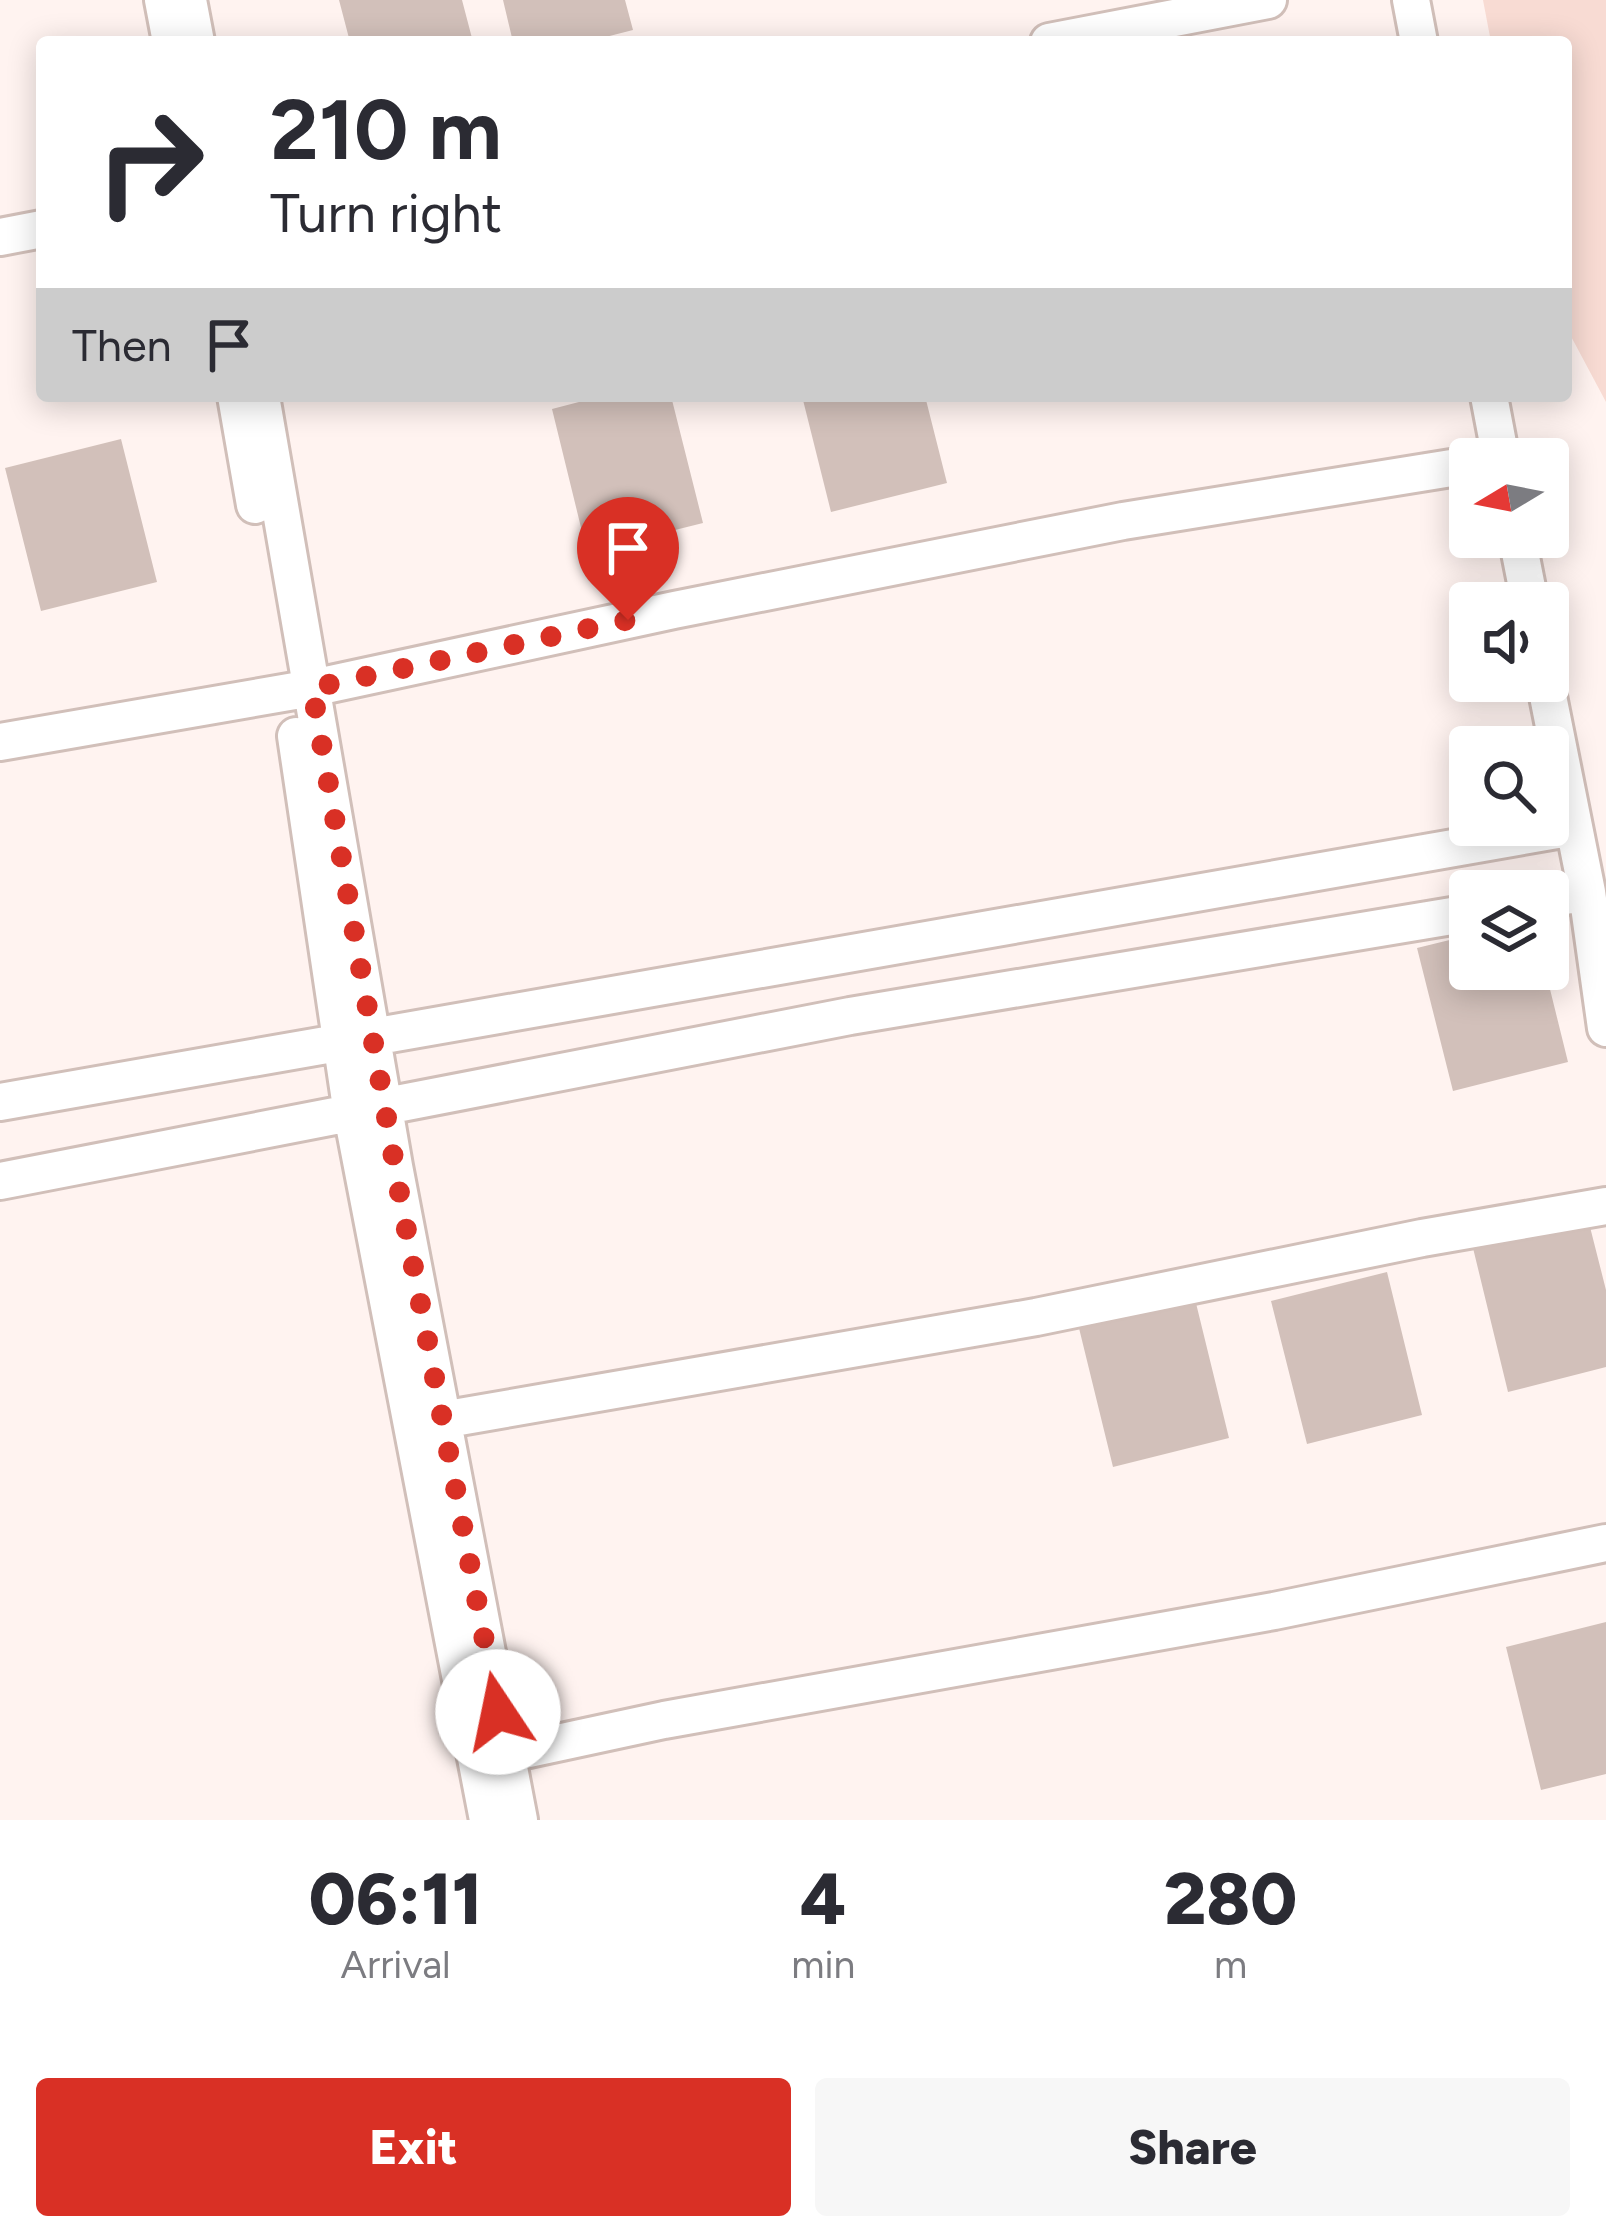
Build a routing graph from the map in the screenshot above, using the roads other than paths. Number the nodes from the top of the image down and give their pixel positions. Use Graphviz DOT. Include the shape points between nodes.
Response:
graph roads {
  1 [pos="163,0"];
  2 [pos="188,0"];
  3 [pos="1268,0"];
  4 [pos="1411,0"];
  5 [pos="170,36"];
  6 [pos="195,36"];
  7 [pos="1080,36"];
  8 [pos="1418,36"];
  9 [pos="36,230"];
  10 [pos="0,237"];
  11 [pos="237,402"];
  12 [pos="262,402"];
  13 [pos="1490,402"];
  14 [pos="1497,438"];
  15 [pos="1449,467"];
  16 [pos="300,690"];
  17 [pos="1549,702"];
  18 [pos="0,742"];
  19 [pos="1574,827"];
  20 [pos="1587,892"];
  21 [pos="1569,895"];
  22 [pos="1449,916"];
  23 [pos="1606,1028"];
  24 [pos="358,1040"];
  25 [pos="0,1102"];
  26 [pos="369,1110"];
  27 [pos="0,1181"];
  28 [pos="1606,1206"];
  29 [pos="442,1420"];
  30 [pos="1606,1543"];
  31 [pos="506,1754"];
  32 [pos="488,1820"];
  33 [pos="519,1820"];
  1 -- 5 [label="lane"];
  2 -- 6 [label="lane"];
  3 -- 7 [label="lane"];
  4 -- 8 [label="lane"];
  9 -- 10 [label="lane"];
  11 -- 16 [label="lane"];
  12 -- 16 [label="lane"];
  13 -- 14 [label="lane"];
  15 -- 16 [label="lane" via="1123,520"];
  16 -- 18 [label="lane"];
  16 -- 24 [label="lane"];
  17 -- 19 [label="lane"];
  19 -- 20 [label="lane"];
  19 -- 24 [label="lane"];
  20 -- 21 [label="lane"];
  20 -- 23 [label="lane"];
  22 -- 26 [label="lane" via="850,1016"];
  24 -- 25 [label="lane"];
  24 -- 26 [label="lane"];
  26 -- 27 [label="lane"];
  26 -- 29 [label="lane"];
  26 -- 32 [label="lane"];
  28 -- 29 [label="lane" via="1036,1317"];
  29 -- 31 [label="lane"];
  30 -- 31 [label="lane"];
  31 -- 33 [label="lane"];
}
